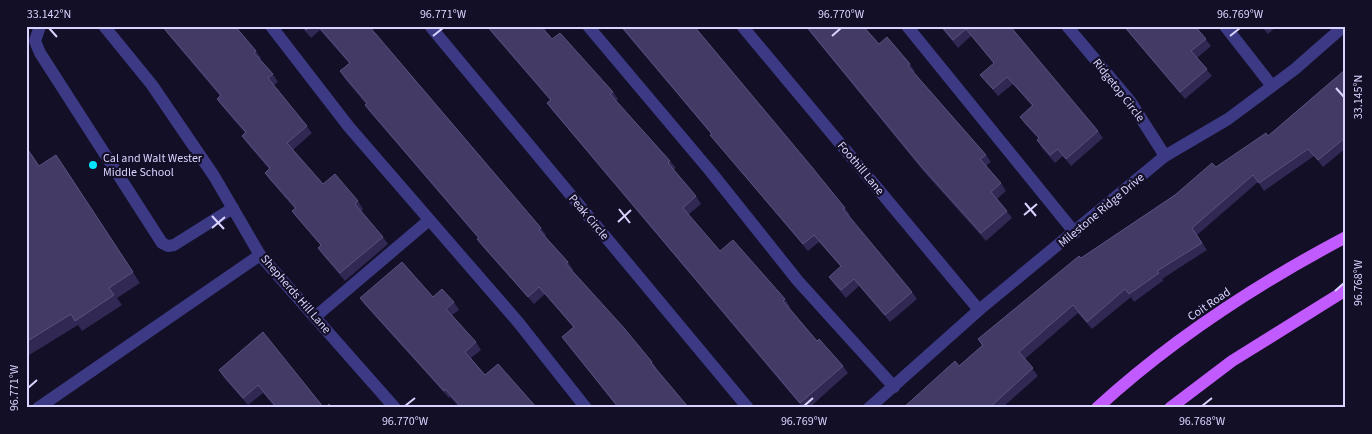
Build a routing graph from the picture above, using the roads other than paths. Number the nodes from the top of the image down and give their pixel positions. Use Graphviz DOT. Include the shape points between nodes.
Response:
graph roads {
  1 [pos="40,26"];
  2 [pos="104,26"];
  3 [pos="271,26"];
  4 [pos="430,26"];
  5 [pos="588,26"];
  6 [pos="742,26"];
  7 [pos="908,26"];
  8 [pos="1068,26"];
  9 [pos="1225,26"];
  10 [pos="1344,26"];
  11 [pos="1272,86"];
  12 [pos="1165,156"];
  13 [pos="233,208"];
  14 [pos="428,221"];
  15 [pos="1075,232"];
  16 [pos="1346,237"];
  17 [pos="260,254"];
  18 [pos="1346,290"];
  19 [pos="979,310"];
  20 [pos="315,317"];
  21 [pos="894,387"];
  22 [pos="38,408"];
  23 [pos="395,408"];
  24 [pos="586,408"];
  25 [pos="748,408"];
  26 [pos="869,408"];
  27 [pos="1097,408"];
  28 [pos="1170,408"];
  1 -- 13 [label="street" via="35,41 40,53 162,243 174,245"];
  2 -- 13 [label="street, Shepherds Hill Lane" via="152,85"];
  3 -- 14 [label="street" via="349,127"];
  4 -- 25 [label="street, Peak Circle"];
  5 -- 21 [label="street" via="798,281"];
  6 -- 19 [label="street, Foothill Lane"];
  7 -- 15 [label="street"];
  8 -- 12 [label="street, Ridgetop Circle" via="1130,101"];
  9 -- 11 [label="street"];
  10 -- 11 [label="street, Milestone Ridge Drive"];
  11 -- 12 [label="street, Milestone Ridge Drive" via="1228,119"];
  12 -- 15 [label="street, Milestone Ridge Drive"];
  13 -- 17 [label="street, Shepherds Hill Lane"];
  14 -- 20 [label="street"];
  14 -- 24 [label="street" via="518,322"];
  15 -- 19 [label="street, Milestone Ridge Drive"];
  16 -- 27 [label="main road, Coit Road" via="1306,258 1172,345"];
  17 -- 20 [label="street, Shepherds Hill Lane"];
  17 -- 22 [label="street"];
  18 -- 28 [label="main road" via="1232,361"];
  19 -- 21 [label="street, Milestone Ridge Drive"];
  20 -- 23 [label="street, Shepherds Hill Lane"];
  21 -- 26 [label="street, Milestone Ridge Drive"];
}
